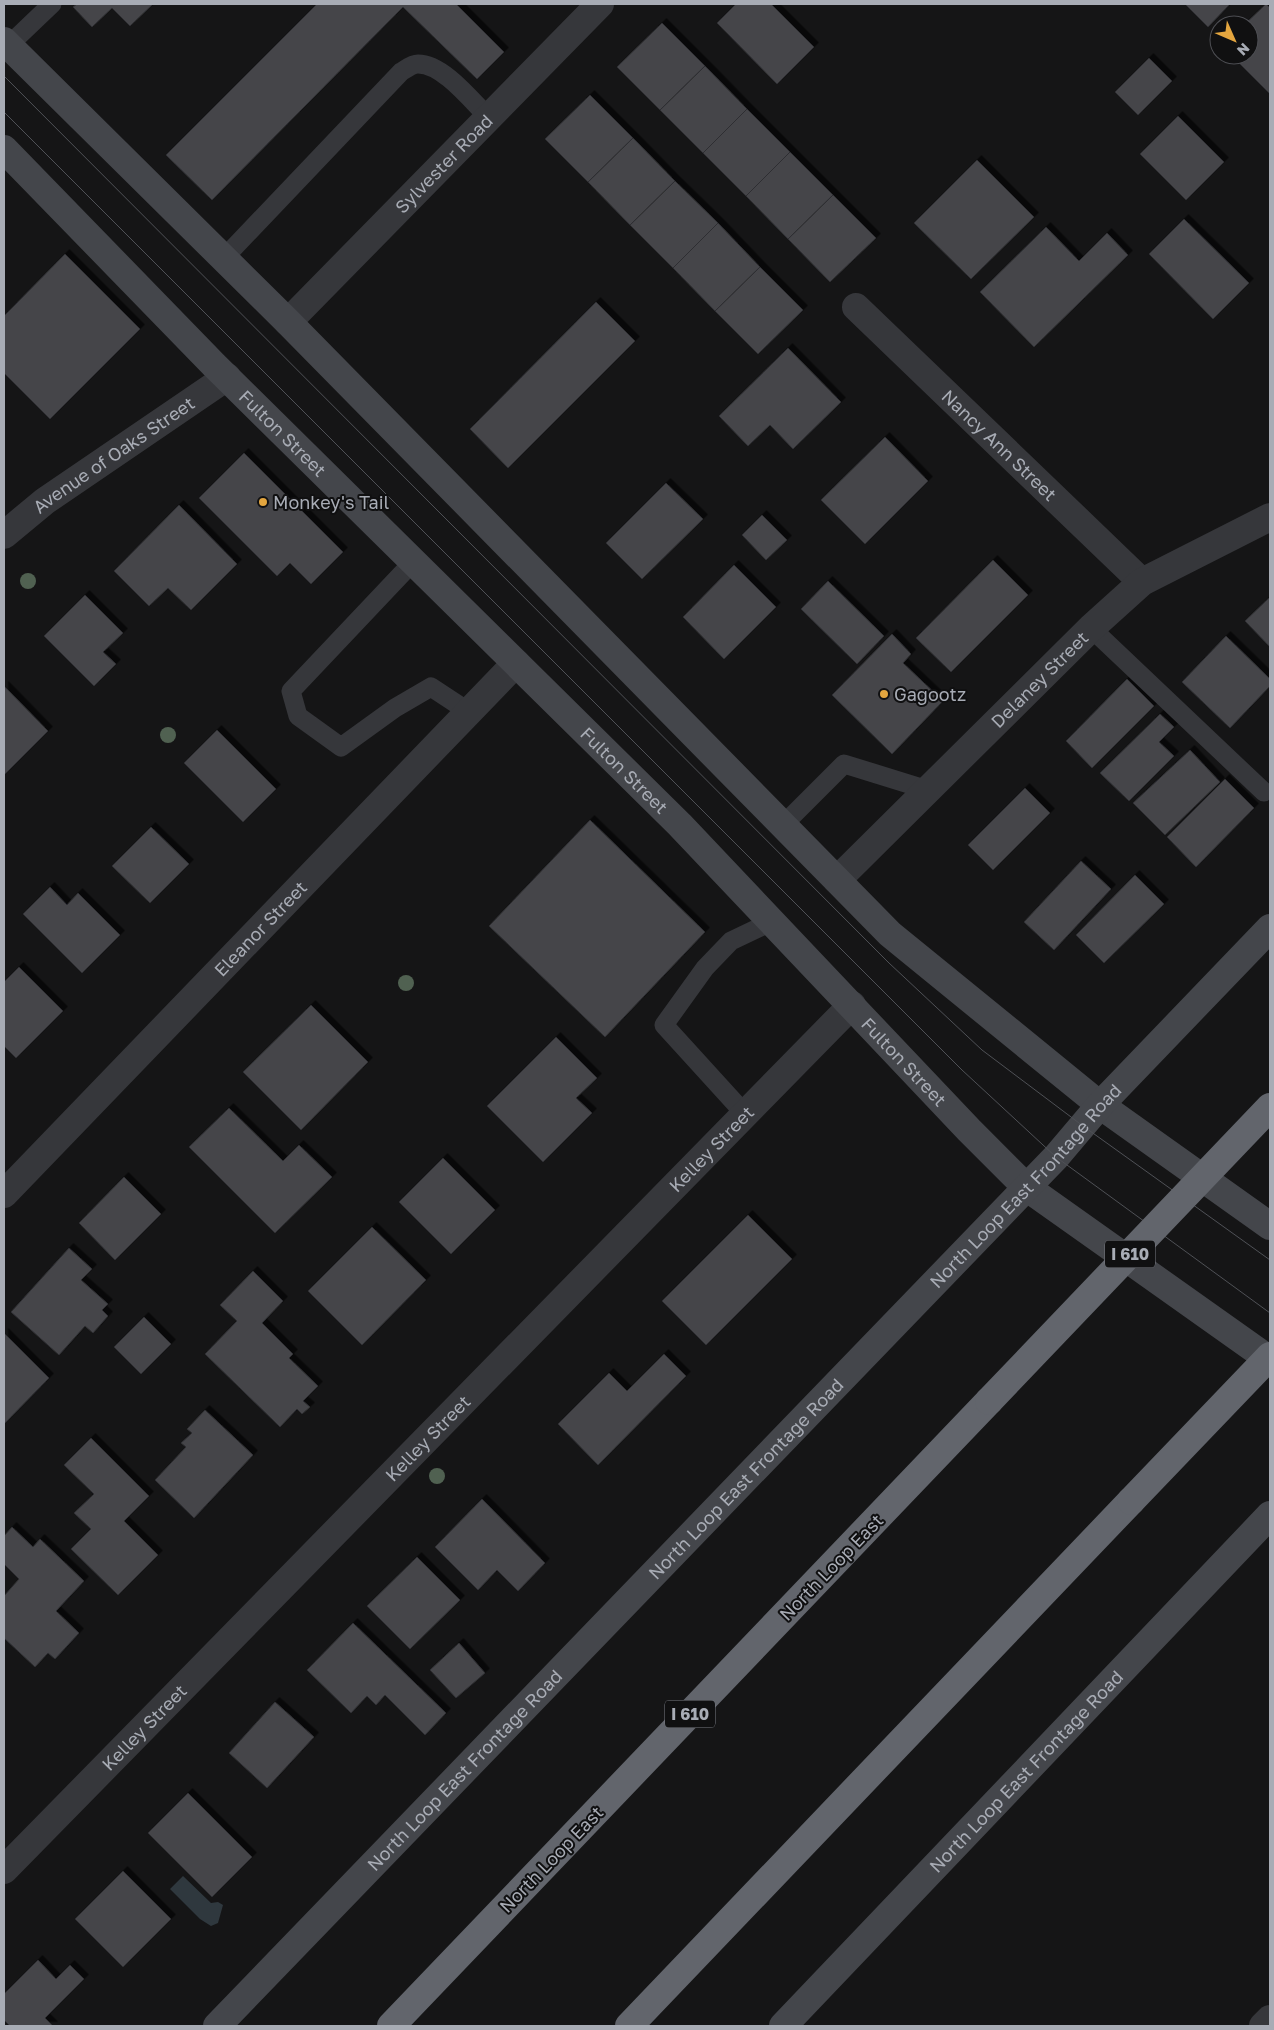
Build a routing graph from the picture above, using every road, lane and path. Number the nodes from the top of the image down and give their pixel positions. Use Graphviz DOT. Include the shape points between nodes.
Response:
graph roads {
  1 [pos="52,4"];
  2 [pos="600,4"];
  3 [pos="6,44"];
  4 [pos="488,117"];
  5 [pos="4,149"];
  6 [pos="223,259"];
  7 [pos="856,308"];
  8 [pos="288,322"];
  9 [pos="227,377"];
  10 [pos="1270,516"];
  11 [pos="4,535"];
  12 [pos="413,562"];
  13 [pos="1142,582"];
  14 [pos="1091,628"];
  15 [pos="516,663"];
  16 [pos="469,712"];
  17 [pos="928,790"];
  18 [pos="1264,792"];
  19 [pos="783,825"];
  20 [pos="837,880"];
  21 [pos="773,921"];
  22 [pos="1270,928"];
  23 [pos="852,1005"];
  24 [pos="1100,1105"];
  25 [pos="1270,1107"];
  26 [pos="745,1114"];
  27 [pos="1026,1187"];
  28 [pos="4,1194"];
  29 [pos="1270,1226"];
  30 [pos="1270,1356"];
  31 [pos="1270,1360"];
  32 [pos="1270,1516"];
  33 [pos="4,1870"];
  34 [pos="1270,2019"];
  35 [pos="217,2026"];
  36 [pos="391,2026"];
  37 [pos="629,2026"];
  38 [pos="783,2026"];
  39 [pos="1263,2026"];
  1 -- 3 [label="lane"];
  2 -- 4 [label="street, Sylvester Road"];
  3 -- 6 [label="main road"];
  4 -- 6 [label="lane" via="442,72 430,65 416,63 401,72"];
  4 -- 8 [label="street, Sylvester Road"];
  5 -- 9 [label="main road, Fulton Street"];
  6 -- 8 [label="main road"];
  7 -- 13 [label="street, Nancy Ann Street"];
  8 -- 19 [label="main road"];
  9 -- 11 [label="street, Avenue of Oaks Street" via="45,501"];
  9 -- 12 [label="main road, Fulton Street"];
  10 -- 13 [label="street, Delaney Street"];
  12 -- 15 [label="main road, Fulton Street"];
  12 -- 16 [label="lane" via="291,691 298,716 341,747 431,687"];
  13 -- 14 [label="street, Delaney Street"];
  14 -- 17 [label="street, Delaney Street"];
  14 -- 18 [label="lane"];
  15 -- 16 [label="street, Eleanor Street"];
  15 -- 21 [label="main road, Fulton Street" via="680,824"];
  16 -- 28 [label="street, Eleanor Street"];
  17 -- 19 [label="lane" via="844,764"];
  17 -- 20 [label="street, Delaney Street"];
  19 -- 20 [label="main road"];
  20 -- 24 [label="main road" via="890,934"];
  21 -- 23 [label="main road, Fulton Street"];
  21 -- 26 [label="lane" via="731,941 705,968 664,1025"];
  22 -- 24 [label="main road, North Loop East Frontage Road"];
  23 -- 26 [label="street, Kelley Street"];
  23 -- 27 [label="main road, Fulton Street"];
  24 -- 27 [label="main road, North Loop East Frontage Road"];
  24 -- 29 [label="main road"];
  25 -- 36 [label="highway, North Loop East / I 610, bridge"];
  26 -- 33 [label="street, Kelley Street"];
  27 -- 31 [label="main road, Fulton Street"];
  27 -- 35 [label="main road, North Loop East Frontage Road"];
  30 -- 37 [label="highway, bridge"];
  32 -- 38 [label="main road, North Loop East Frontage Road"];
  34 -- 39 [label="street"];
}
